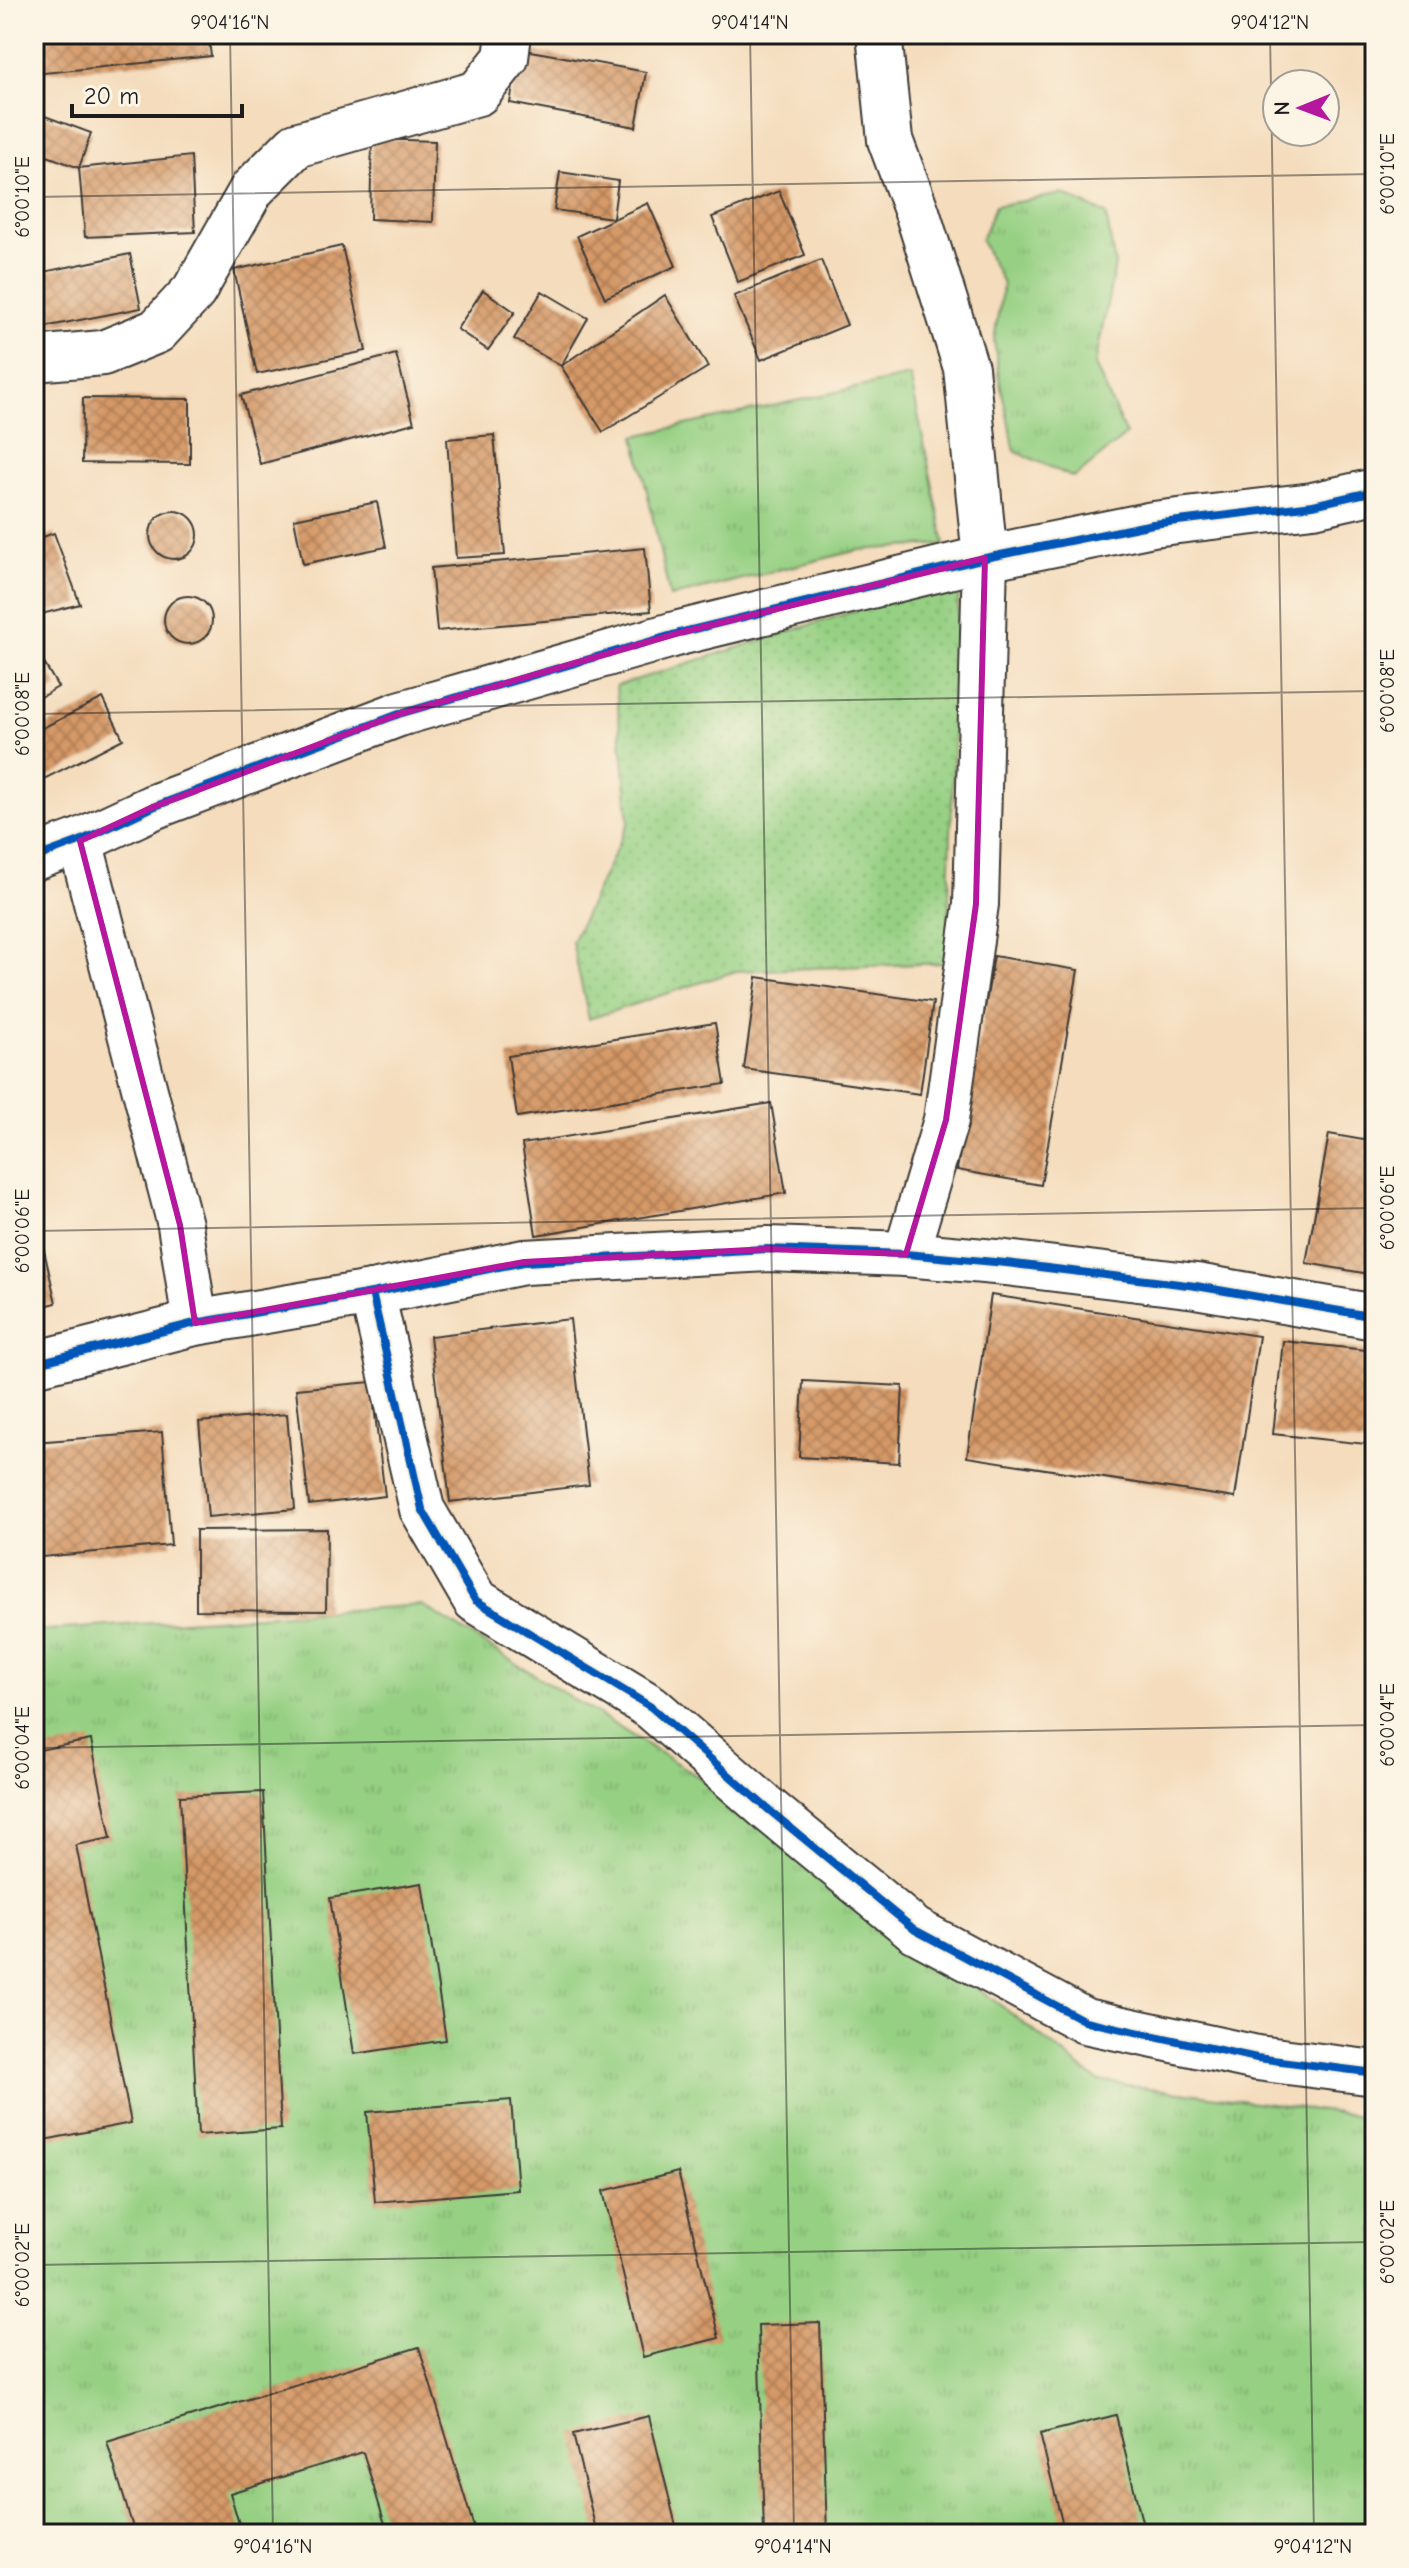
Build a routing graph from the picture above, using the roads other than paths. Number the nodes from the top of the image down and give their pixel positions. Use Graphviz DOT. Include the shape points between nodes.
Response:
graph roads {
  1 [pos="509,34"];
  2 [pos="879,34"];
  3 [pos="34,359"];
  4 [pos="1375,491"];
  5 [pos="985,558"];
  6 [pos="80,841"];
  7 [pos="34,858"];
  8 [pos="906,1254"];
  9 [pos="372,1293"];
  10 [pos="1375,1317"];
  11 [pos="195,1323"];
  12 [pos="34,1364"];
  13 [pos="1375,2073"];
  1 -- 3 [label="street" via="506,58 478,93 296,145 252,189 194,291 157,331 103,353"];
  2 -- 5 [label="street" via="890,140 966,368"];
  4 -- 5 [label="street" via="1313,505 1153,524"];
  5 -- 6 [label="street" via="679,633 399,714 153,807"];
  5 -- 8 [label="street" via="976,904 946,1120"];
  6 -- 7 [label="street"];
  6 -- 11 [label="street" via="180,1225"];
  8 -- 9 [label="street" via="768,1249 524,1262"];
  8 -- 10 [label="street" via="1196,1286"];
  9 -- 11 [label="street"];
  9 -- 13 [label="street" via="422,1509 475,1600 651,1707 915,1930 1085,2021 1257,2058"];
  11 -- 12 [label="street"];
}
